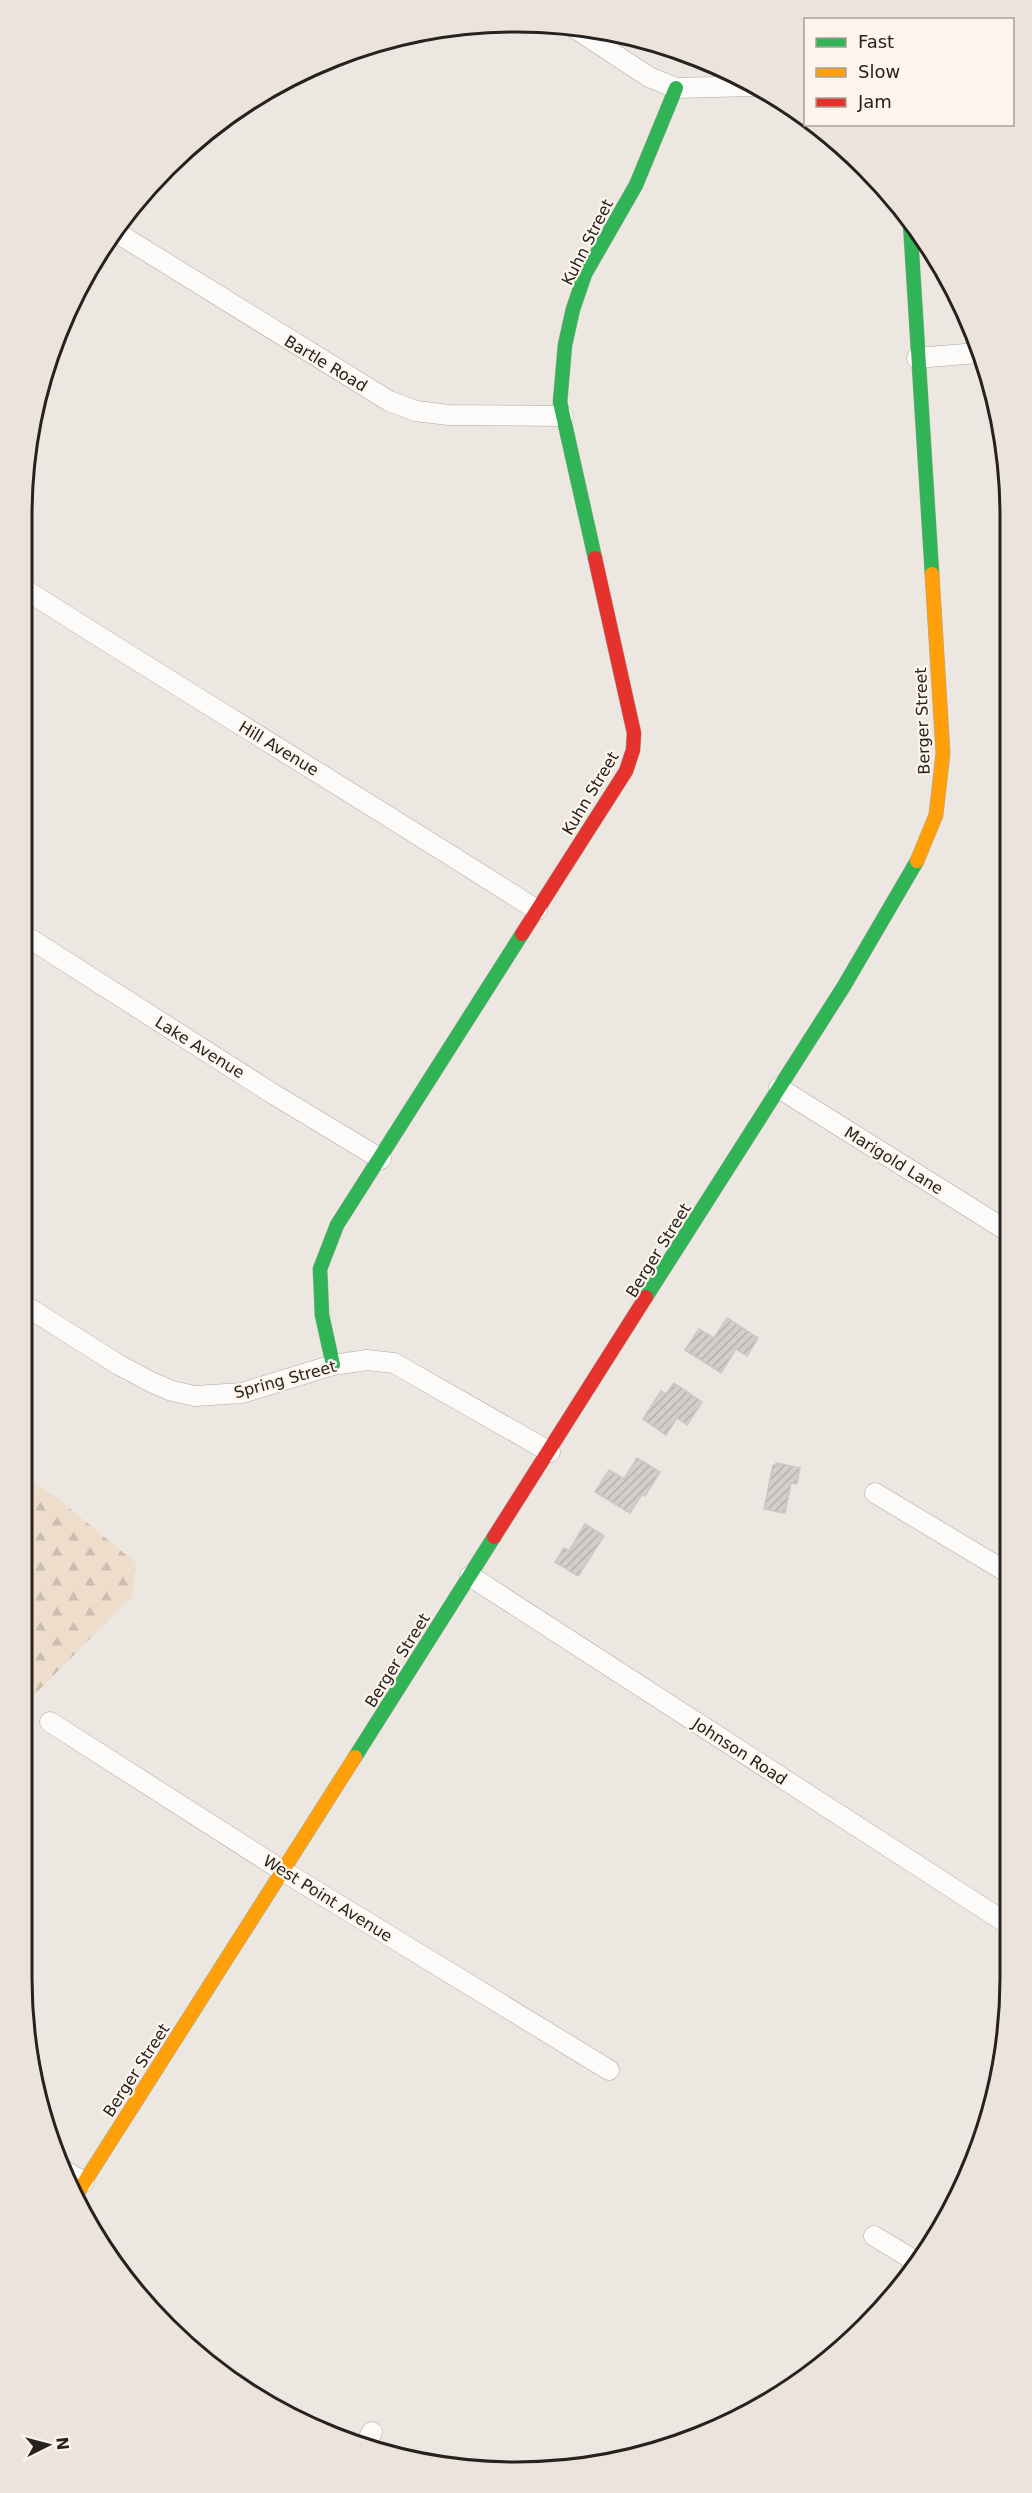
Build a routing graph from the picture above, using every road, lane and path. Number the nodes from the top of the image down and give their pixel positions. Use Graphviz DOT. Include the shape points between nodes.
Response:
graph roads {
  1 [pos="589,38"];
  2 [pos="740,86"];
  3 [pos="676,88"];
  4 [pos="121,236"];
  5 [pos="911,236"];
  6 [pos="972,353"];
  7 [pos="917,358"];
  8 [pos="563,416"];
  9 [pos="32,594"];
  10 [pos="537,910"];
  11 [pos="32,940"];
  12 [pos="779,1088"];
  13 [pos="381,1158"];
  14 [pos="1000,1226"];
  15 [pos="32,1310"];
  16 [pos="333,1365"];
  17 [pos="550,1452"];
  18 [pos="875,1493"];
  19 [pos="1000,1568"];
  20 [pos="470,1576"];
  21 [pos="50,1722"];
  22 [pos="283,1871"];
  23 [pos="1000,1919"];
  24 [pos="609,2070"];
  25 [pos="80,2190"];
  26 [pos="874,2236"];
  27 [pos="910,2258"];
  1 -- 3 [label="street" via="649,77"];
  2 -- 3 [label="street"];
  3 -- 8 [label="street, Kuhn Street" via="635,187 578,291 562,357"];
  4 -- 8 [label="street, Bartle Road" via="389,400 416,411 450,416"];
  5 -- 7 [label="street, Berger Street"];
  6 -- 7 [label="street"];
  7 -- 12 [label="street, Berger Street" via="943,753 936,815 918,860"];
  8 -- 10 [label="street, Kuhn Street" via="634,733 626,771"];
  9 -- 10 [label="street, Hill Avenue"];
  10 -- 13 [label="street, Kuhn Street"];
  11 -- 13 [label="street, Lake Avenue"];
  12 -- 14 [label="street, Marigold Lane"];
  12 -- 17 [label="street, Berger Street"];
  13 -- 16 [label="street, Kuhn Street" via="337,1225 320,1269 322,1315"];
  15 -- 16 [label="street, Spring Street" via="119,1365 172,1391 195,1396 242,1394"];
  16 -- 17 [label="street, Spring Street" via="367,1360 394,1363"];
  17 -- 20 [label="street, Berger Street"];
  18 -- 19 [label="street"];
  20 -- 22 [label="street, Berger Street"];
  20 -- 23 [label="street, Johnson Road"];
  21 -- 22 [label="street, West Point Avenue"];
  22 -- 24 [label="street, West Point Avenue"];
  22 -- 25 [label="street, Berger Street"];
  26 -- 27 [label="street"];
}
